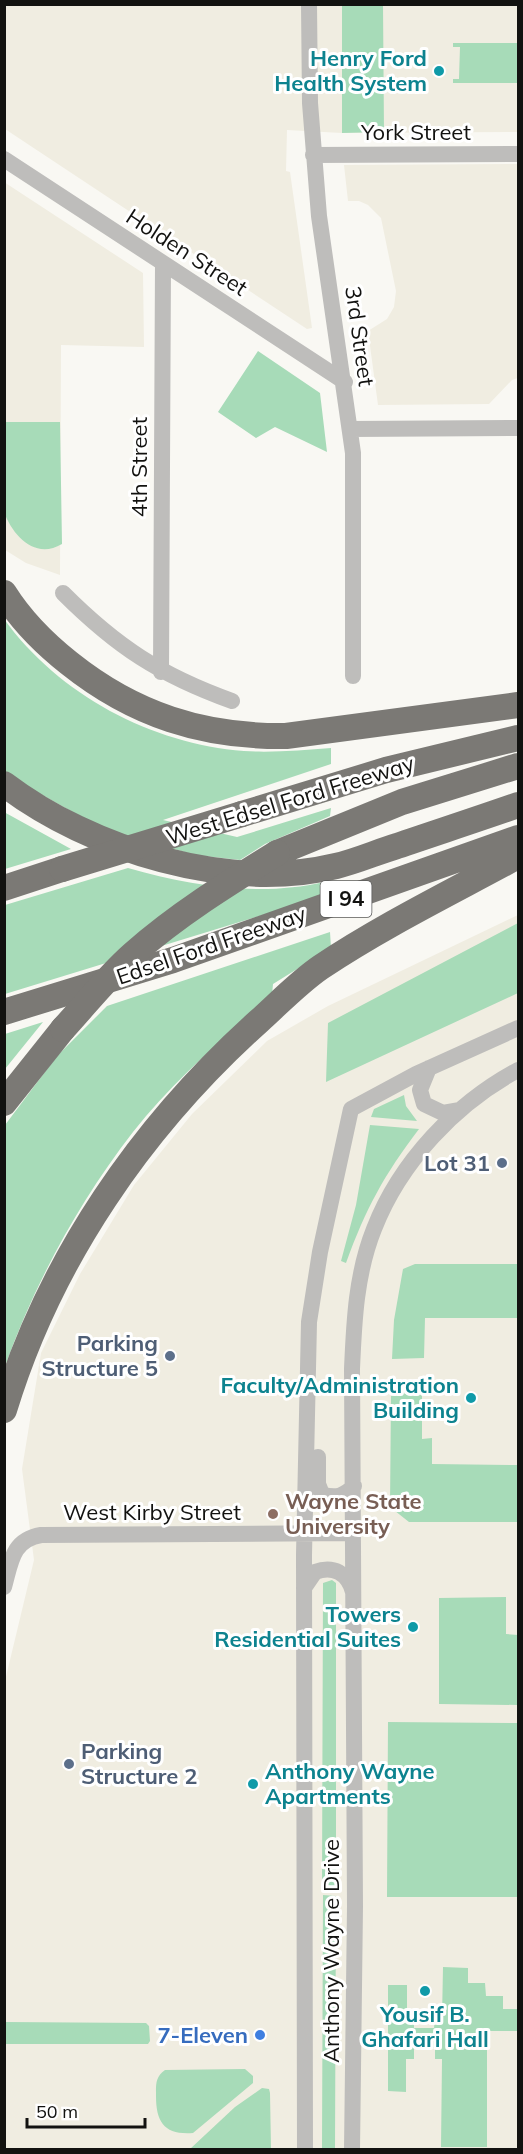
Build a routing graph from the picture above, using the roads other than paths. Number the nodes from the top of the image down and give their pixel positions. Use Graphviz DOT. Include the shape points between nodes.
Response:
graph roads {
  1 [pos="309,4"];
  2 [pos="519,154"];
  3 [pos="313,155"];
  4 [pos="4,159"];
  5 [pos="163,263"];
  6 [pos="345,382"];
  7 [pos="519,428"];
  8 [pos="350,429"];
  9 [pos="4,593"];
  10 [pos="63,593"];
  11 [pos="161,672"];
  12 [pos="353,676"];
  13 [pos="232,701"];
  14 [pos="519,705"];
  15 [pos="519,738"];
  16 [pos="519,766"];
  17 [pos="4,784"];
  18 [pos="519,805"];
  19 [pos="519,838"];
  20 [pos="519,856"];
  21 [pos="4,888"];
  22 [pos="4,1012"];
  23 [pos="519,1028"];
  24 [pos="429,1068"];
  25 [pos="519,1070"];
  26 [pos="4,1103"];
  27 [pos="460,1110"];
  28 [pos="308,1392"];
  29 [pos="4,1410"];
  30 [pos="354,1486"];
  31 [pos="354,1533"];
  32 [pos="304,1534"];
  33 [pos="4,1587"];
  34 [pos="304,1587"];
  35 [pos="354,1592"];
  36 [pos="305,2150"];
  37 [pos="352,2150"];
  1 -- 3 [label="street, 3rd Street"];
  2 -- 3 [label="street, York Street"];
  3 -- 6 [label="street, 3rd Street"];
  4 -- 5 [label="street, Holden Street"];
  5 -- 6 [label="street, Holden Street"];
  5 -- 11 [label="street, 4th Street"];
  6 -- 8 [label="street, 3rd Street"];
  7 -- 8 [label="street"];
  8 -- 12 [label="street, 3rd Street"];
  9 -- 14 [label="highway" via="40,636 87,678 139,708 191,727 251,736 285,736"];
  10 -- 11 [label="street" via="121,646"];
  11 -- 13 [label="street"];
  15 -- 21 [label="highway, West Edsel Ford Freeway, bridge" via="386,770"];
  16 -- 26 [label="highway, bridge" via="402,802 277,853 206,897 130,956 38,1058"];
  17 -- 18 [label="highway" via="63,821 149,856 267,874 336,866"];
  19 -- 22 [label="highway, Edsel Ford Freeway / I 94" via="184,956"];
  20 -- 29 [label="highway" via="382,928 319,969 232,1045 195,1084 119,1175 70,1254 27,1347"];
  23 -- 24 [label="street"];
  24 -- 27 [label="street" via="420,1090 424,1104 444,1113"];
  24 -- 28 [label="street" via="351,1109 310,1311"];
  25 -- 27 [label="street, Anthony Wayne Drive"];
  27 -- 30 [label="street, Anthony Wayne Drive" via="403,1175 381,1213 368,1249 357,1297 354,1335"];
  28 -- 30 [label="street" via="317,1412 319,1490 331,1497 341,1496"];
  28 -- 32 [label="street"];
  30 -- 31 [label="street, Anthony Wayne Drive"];
  31 -- 32 [label="street, West Kirby Street"];
  31 -- 35 [label="street, Anthony Wayne Drive"];
  32 -- 33 [label="street, West Kirby Street" via="41,1535 23,1540 13,1553"];
  32 -- 34 [label="street"];
  34 -- 35 [label="street" via="315,1572 329,1568 346,1577"];
  34 -- 36 [label="street"];
  35 -- 37 [label="street, Anthony Wayne Drive"];
}
